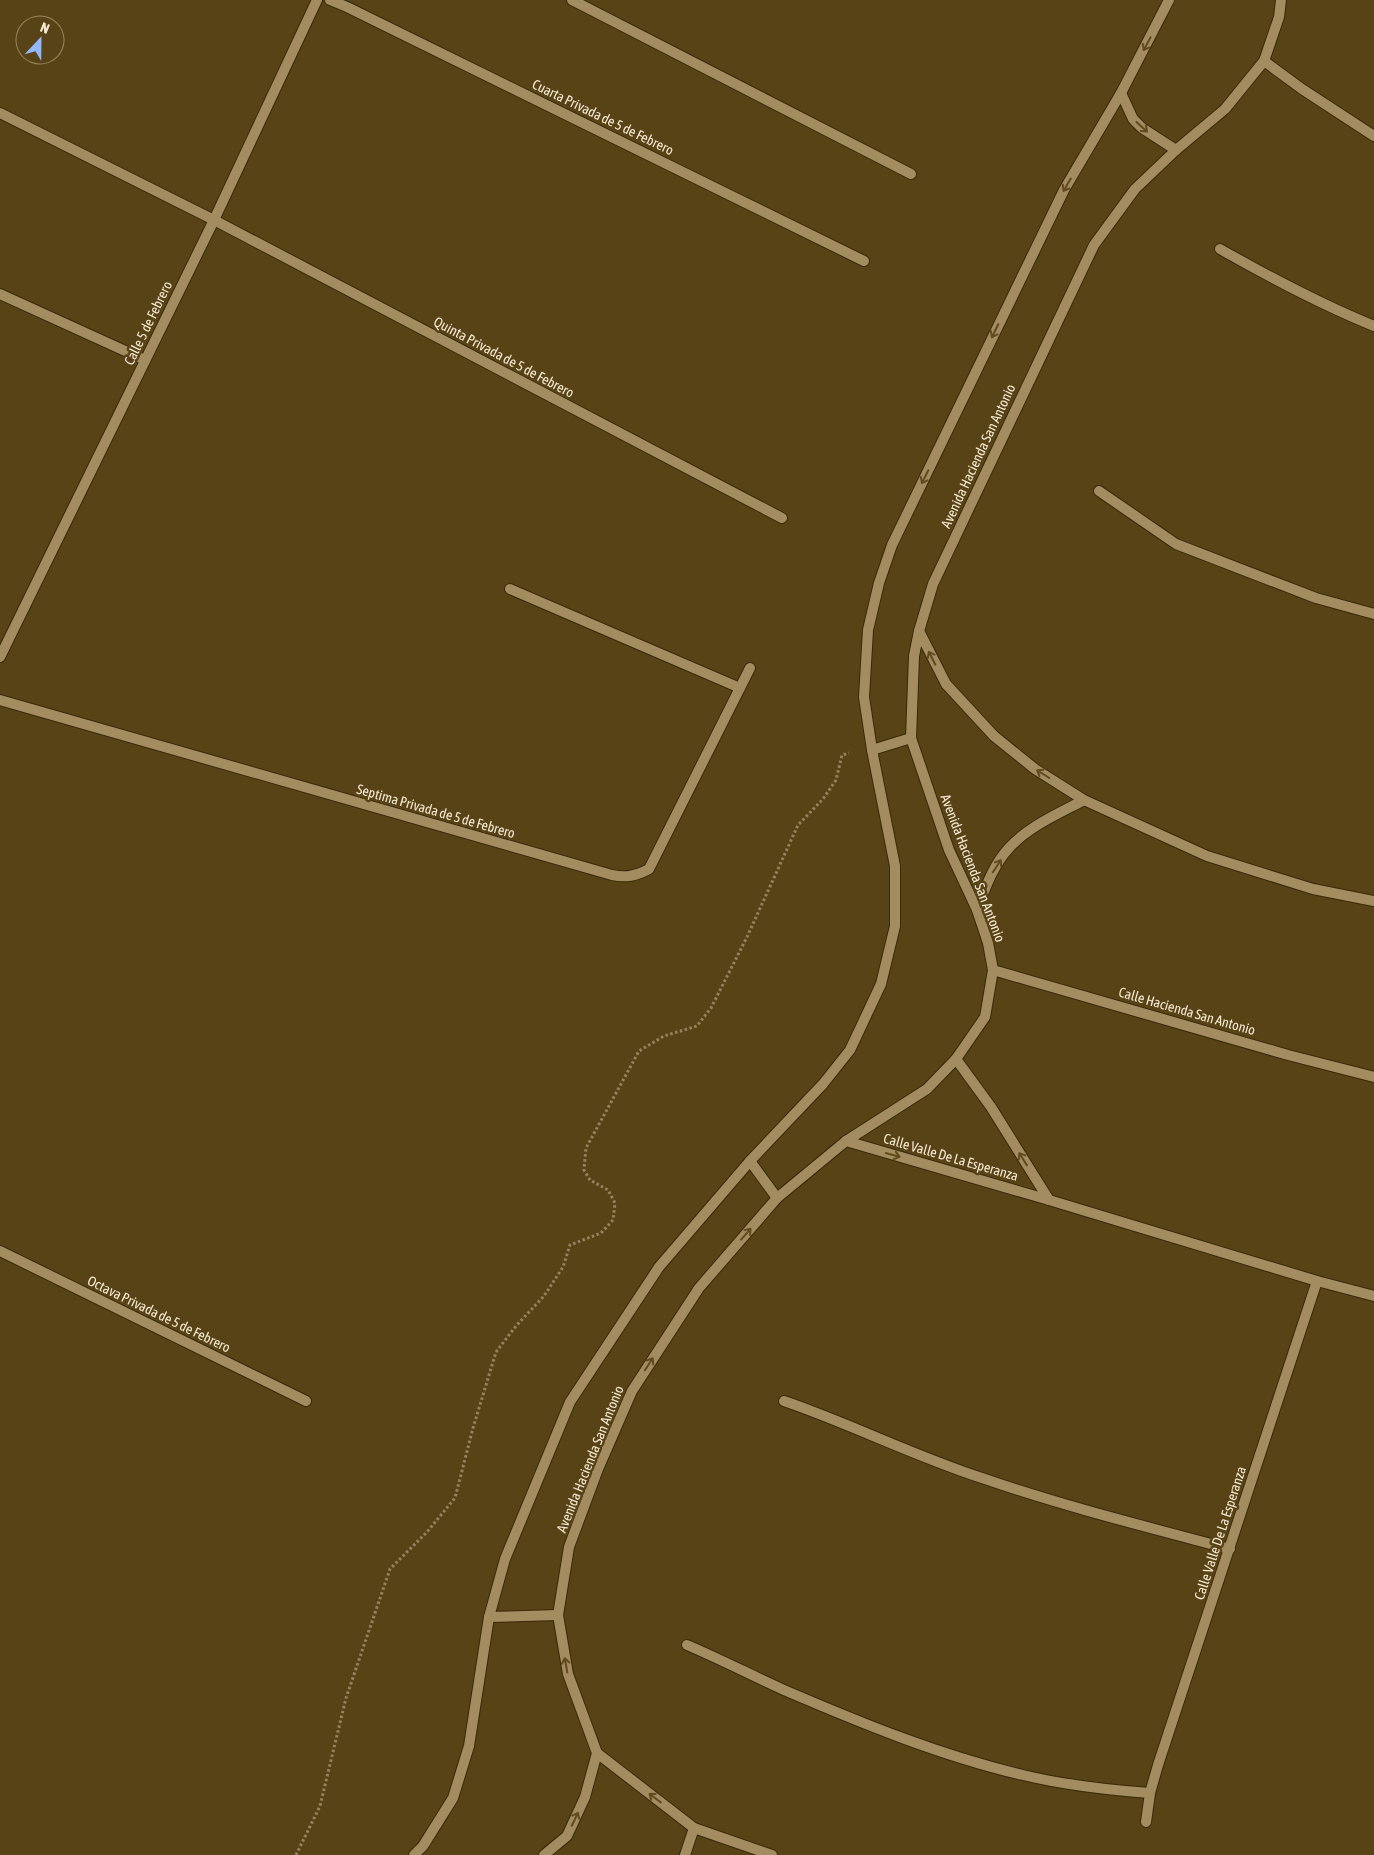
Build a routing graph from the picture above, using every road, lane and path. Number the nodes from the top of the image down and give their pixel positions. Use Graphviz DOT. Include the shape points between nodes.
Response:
graph roads {
  1 [pos="317,0"];
  2 [pos="330,0"];
  3 [pos="572,0"];
  4 [pos="1169,0"];
  5 [pos="1281,0"];
  6 [pos="1264,61"];
  7 [pos="1121,93"];
  8 [pos="0,113"];
  9 [pos="1374,136"];
  10 [pos="1176,150"];
  11 [pos="911,174"];
  12 [pos="214,220"];
  13 [pos="1220,249"];
  14 [pos="864,261"];
  15 [pos="0,294"];
  16 [pos="1374,326"];
  17 [pos="145,360"];
  18 [pos="1099,491"];
  19 [pos="782,518"];
  20 [pos="510,589"];
  21 [pos="1374,614"];
  22 [pos="919,631"];
  23 [pos="0,657"];
  24 [pos="750,668"];
  25 [pos="740,688"];
  26 [pos="0,700"];
  27 [pos="911,738"];
  28 [pos="872,750"];
  29 [pos="1084,800"];
  30 [pos="1374,901"];
  31 [pos="977,910"];
  32 [pos="994,970"];
  33 [pos="956,1059"];
  34 [pos="1374,1077"];
  35 [pos="846,1142"];
  36 [pos="750,1161"];
  37 [pos="777,1198"];
  38 [pos="1049,1200"];
  39 [pos="0,1251"];
  40 [pos="1317,1281"];
  41 [pos="1374,1296"];
  42 [pos="784,1400"];
  43 [pos="306,1402"];
  44 [pos="1230,1549"];
  45 [pos="558,1615"];
  46 [pos="489,1617"];
  47 [pos="687,1646"];
  48 [pos="597,1753"];
  49 [pos="1150,1793"];
  50 [pos="1146,1822"];
  51 [pos="694,1828"];
  52 [pos="296,1855"];
  53 [pos="414,1855"];
  54 [pos="544,1855"];
  55 [pos="685,1855"];
  56 [pos="772,1855"];
  1 -- 12 [label="street, Calle 5 de Febrero"];
  2 -- 14 [label="street, Cuarta Privada de 5 de Febrero"];
  3 -- 11 [label="street"];
  4 -- 7 [label="street, one-way"];
  5 -- 6 [label="street, Avenida Hacienda San Antonio"];
  6 -- 9 [label="street"];
  6 -- 10 [label="street, Avenida Hacienda San Antonio" via="1224,109"];
  7 -- 10 [label="street, one-way" via="1133,119"];
  7 -- 28 [label="street, one-way" via="1064,190 892,545 868,630 864,697"];
  8 -- 12 [label="street, Quinta Privada de 5 de Febrero"];
  10 -- 22 [label="street, Avenida Hacienda San Antonio" via="1135,190 1094,245 933,584"];
  12 -- 17 [label="street, Calle 5 de Febrero"];
  12 -- 19 [label="street, Quinta Privada de 5 de Febrero"];
  13 -- 16 [label="street" via="1331,309"];
  15 -- 17 [label="street"];
  17 -- 23 [label="street, Calle 5 de Febrero"];
  18 -- 21 [label="street" via="1176,544 1316,598"];
  20 -- 25 [label="street"];
  22 -- 27 [label="street, Avenida Hacienda San Antonio" via="914,656"];
  29 -- 22 [label="street, one-way" via="1035,769 994,736 946,684"];
  24 -- 25 [label="street, Septima Privada de 5 de Febrero"];
  25 -- 26 [label="street, Septima Privada de 5 de Febrero" via="649,869 626,878"];
  27 -- 28 [label="street"];
  27 -- 31 [label="street, Avenida Hacienda San Antonio" via="949,850"];
  28 -- 36 [label="street" via="895,866 895,926 881,984 850,1050 823,1084"];
  28 -- 52 [label="path" via="842,754 836,780 798,825 711,1008 697,1026 664,1036 639,1051 586,1148 584,1170 590,1180 608,1190 615,1203 613,1220 601,1233 570,1245 564,1267 544,1296 496,1352 456,1498 390,1570 346,1698 320,1806"];
  29 -- 30 [label="street" via="1207,856 1313,889"];
  31 -- 29 [label="street, one-way" via="990,876 1008,848 1033,828"];
  31 -- 32 [label="street, Avenida Hacienda San Antonio"];
  32 -- 33 [label="street, Avenida Hacienda San Antonio" via="985,1017"];
  32 -- 34 [label="street, Calle Hacienda San Antonio"];
  33 -- 35 [label="street, Avenida Hacienda San Antonio" via="928,1089"];
  38 -- 33 [label="street, Calle Valle De La Esperanza, one-way" via="991,1107"];
  35 -- 37 [label="street, Avenida Hacienda San Antonio"];
  35 -- 38 [label="street, Calle Valle De La Esperanza, one-way"];
  36 -- 37 [label="street"];
  36 -- 46 [label="street" via="659,1267 570,1402 504,1559"];
  45 -- 37 [label="street, Avenida Hacienda San Antonio, one-way" via="569,1547 632,1391 699,1288"];
  38 -- 40 [label="street, Calle Valle De La Esperanza"];
  39 -- 43 [label="street, Octava Privada de 5 de Febrero"];
  40 -- 41 [label="street, Calle Valle De La Esperanza"];
  40 -- 44 [label="street, Calle Valle De La Esperanza"];
  42 -- 44 [label="street" via="981,1478"];
  44 -- 49 [label="street, Calle Valle De La Esperanza"];
  45 -- 46 [label="street"];
  48 -- 45 [label="street, Avenida Hacienda San Antonio, one-way" via="568,1674"];
  46 -- 53 [label="street" via="469,1746 453,1798"];
  47 -- 49 [label="street" via="856,1720 936,1750 1023,1776"];
  51 -- 48 [label="street, one-way"];
  54 -- 48 [label="street, one-way" via="568,1836 586,1797"];
  49 -- 50 [label="street, Calle Valle De La Esperanza"];
  51 -- 55 [label="street"];
  51 -- 56 [label="street"];
}
